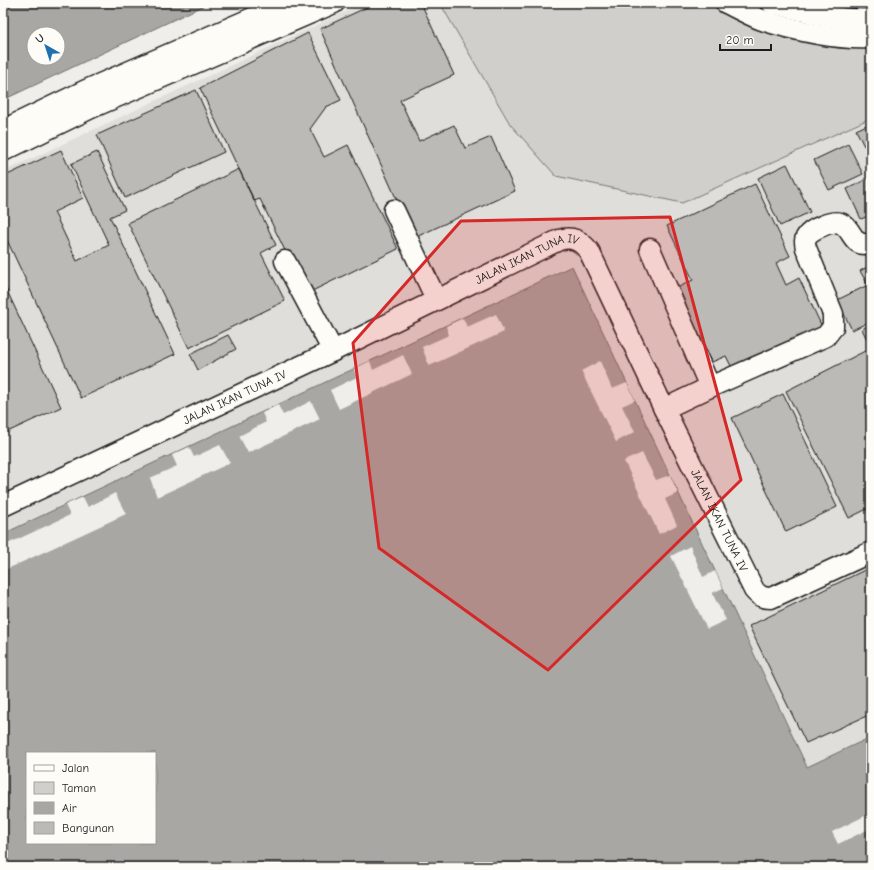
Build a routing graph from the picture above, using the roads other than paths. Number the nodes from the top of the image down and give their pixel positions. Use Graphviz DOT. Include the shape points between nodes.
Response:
graph roads {
  1 [pos="287,3"];
  2 [pos="334,3"];
  3 [pos="726,3"];
  4 [pos="772,3"];
  5 [pos="871,19"];
  6 [pos="871,38"];
  7 [pos="3,130"];
  8 [pos="3,151"];
  9 [pos="394,210"];
  10 [pos="871,243"];
  11 [pos="650,249"];
  12 [pos="285,262"];
  13 [pos="436,299"];
  14 [pos="333,350"];
  15 [pos="710,387"];
  16 [pos="664,409"];
  17 [pos="3,506"];
  18 [pos="871,552"];
  1 -- 7 [label="lane" via="84,91"];
  2 -- 8 [label="lane" via="91,108"];
  3 -- 6 [label="lane" via="764,20 815,34"];
  4 -- 5 [label="lane" via="819,15"];
  9 -- 13 [label="lane"];
  10 -- 15 [label="lane" via="858,243 840,223 826,224 809,233 805,241 806,248 833,314 833,327 826,336"];
  11 -- 15 [label="lane"];
  12 -- 14 [label="lane"];
  13 -- 14 [label="lane, JALAN IKAN TUNA IV"];
  13 -- 16 [label="lane, JALAN IKAN TUNA IV" via="559,240 576,239 589,250"];
  14 -- 17 [label="lane, JALAN IKAN TUNA IV"];
  15 -- 16 [label="lane"];
  16 -- 18 [label="lane, JALAN IKAN TUNA IV" via="754,590 761,597 771,598"];
}
